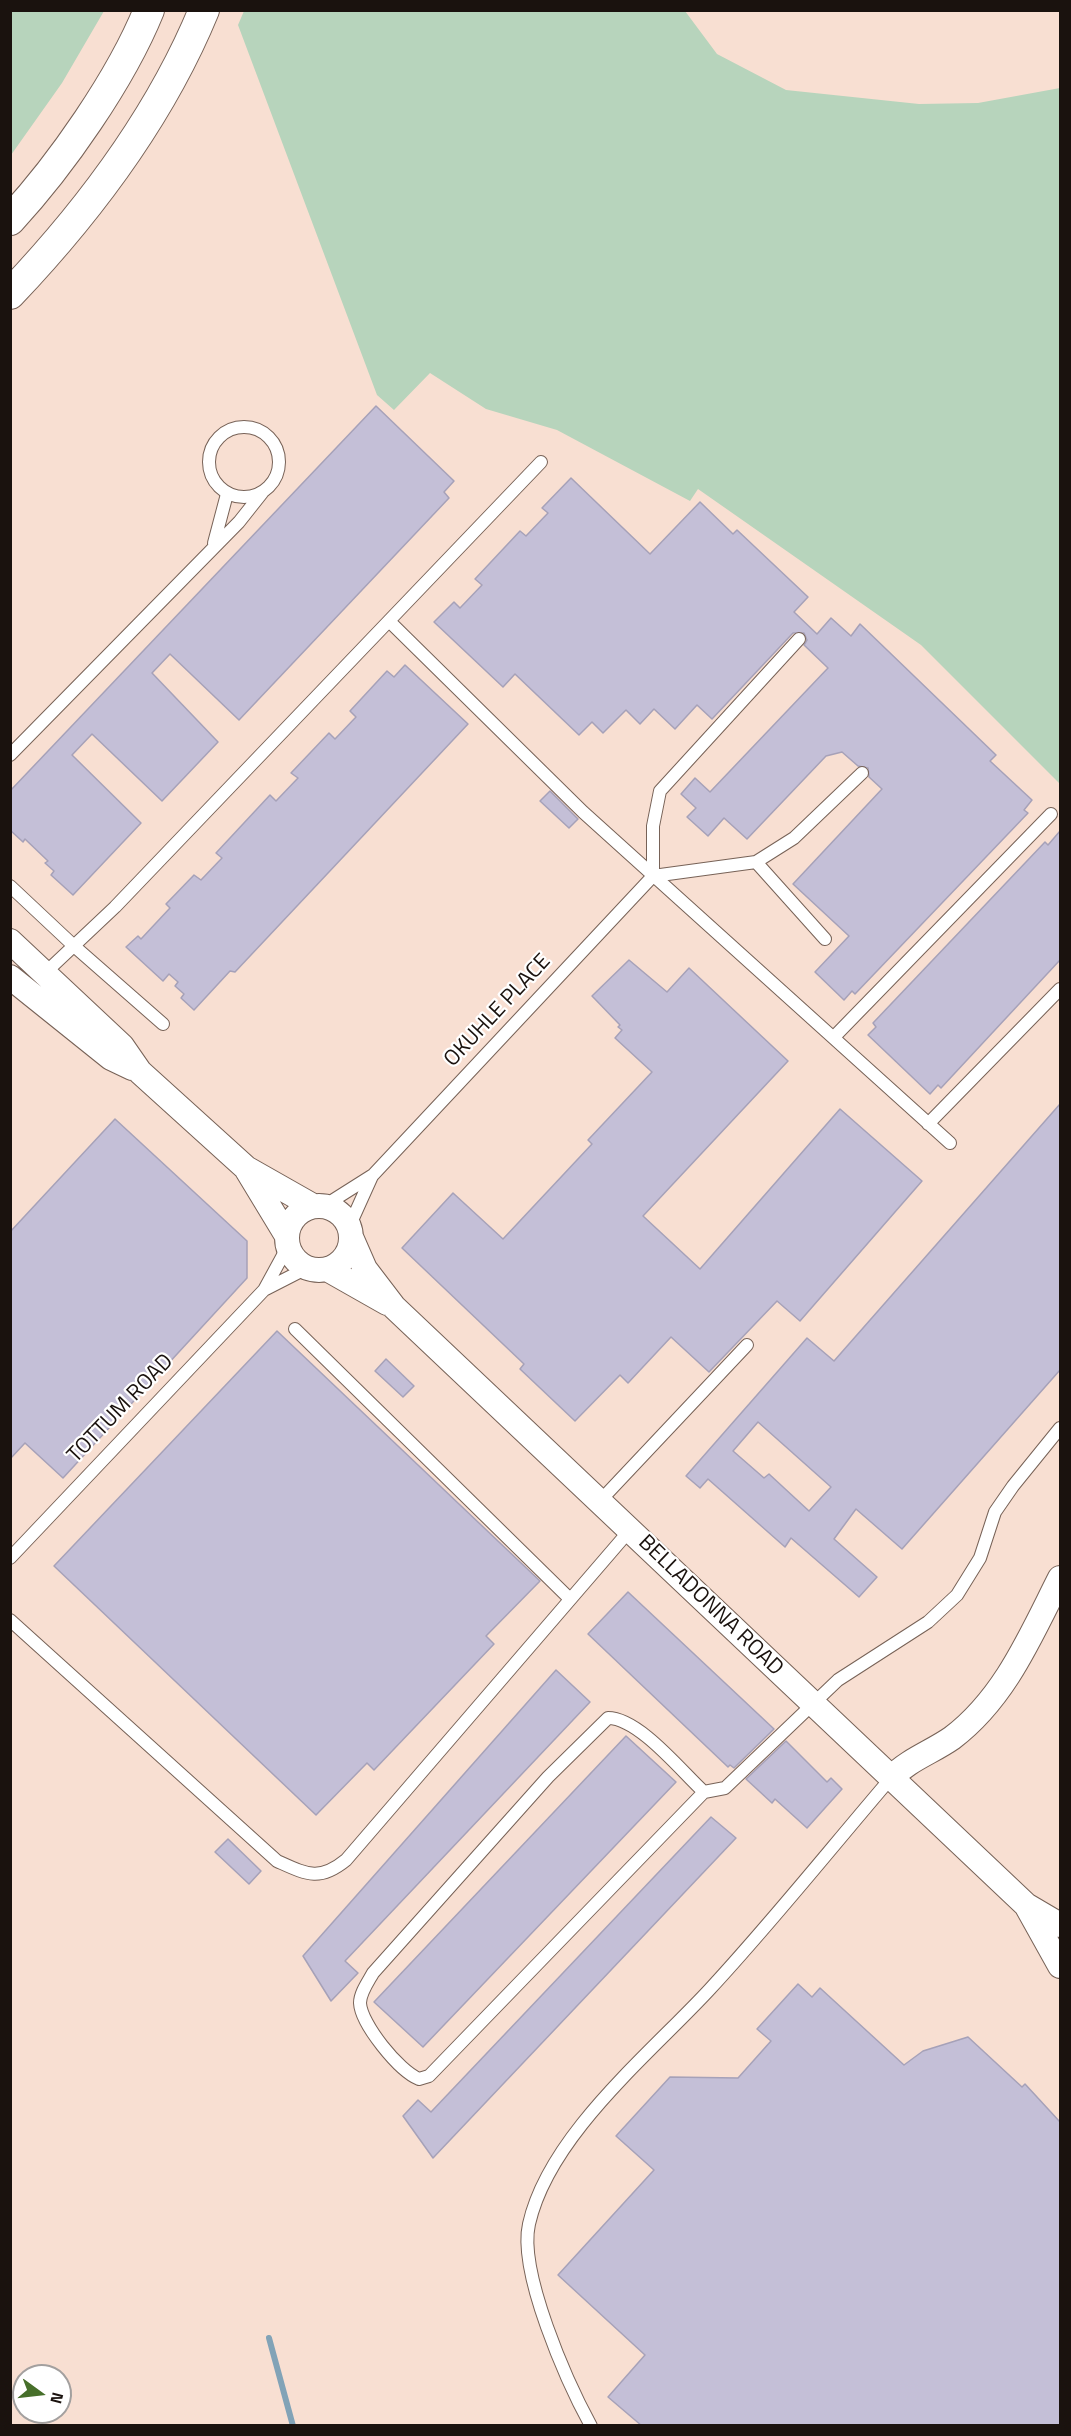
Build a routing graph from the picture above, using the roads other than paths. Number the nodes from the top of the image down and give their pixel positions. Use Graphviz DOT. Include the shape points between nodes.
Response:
graph roads {
  1 [pos="149,10"];
  2 [pos="204,10"];
  3 [pos="10,220"];
  4 [pos="10,294"];
  5 [pos="541,462"];
  6 [pos="227,494"];
  7 [pos="262,494"];
  8 [pos="214,544"];
  9 [pos="389,621"];
  10 [pos="799,639"];
  11 [pos="10,755"];
  12 [pos="862,773"];
  13 [pos="1051,814"];
  14 [pos="756,862"];
  15 [pos="653,876"];
  16 [pos="10,886"];
  17 [pos="825,939"];
  18 [pos="10,941"];
  19 [pos="74,946"];
  20 [pos="45,973"];
  21 [pos="10,977"];
  22 [pos="1060,989"];
  23 [pos="163,1024"];
  24 [pos="834,1037"];
  25 [pos="140,1072"];
  26 [pos="928,1124"];
  27 [pos="950,1143"];
  28 [pos="246,1168"];
  29 [pos="373,1175"];
  30 [pos="319,1206"];
  31 [pos="350,1232"];
  32 [pos="287,1241"];
  33 [pos="317,1268"];
  34 [pos="264,1290"];
  35 [pos="394,1307"];
  36 [pos="295,1329"];
  37 [pos="747,1345"];
  38 [pos="1060,1428"];
  39 [pos="600,1501"];
  40 [pos="630,1530"];
  41 [pos="10,1558"];
  42 [pos="1060,1578"];
  43 [pos="570,1599"];
  44 [pos="10,1620"];
  45 [pos="812,1703"];
  46 [pos="891,1778"];
  47 [pos="704,1792"];
  48 [pos="1026,1905"];
  49 [pos="1060,1924"];
  50 [pos="1060,1966"];
  51 [pos="591,2426"];
  1 -- 3 [label="street" via="91,114 62,157"];
  2 -- 4 [label="street" via="172,77 130,148 54,248"];
  5 -- 9 [label="lane"];
  6 -- 7 [label="lane" via="250,498"];
  6 -- 7 [label="lane" via="212,478 209,456 220,436 240,427 263,432 278,451 277,475"];
  6 -- 8 [label="lane"];
  7 -- 8 [label="lane"];
  8 -- 11 [label="lane"];
  9 -- 15 [label="lane"];
  9 -- 19 [label="lane"];
  10 -- 15 [label="lane" via="660,790 653,826"];
  12 -- 14 [label="lane" via="794,838"];
  13 -- 24 [label="lane"];
  14 -- 15 [label="lane"];
  14 -- 17 [label="lane"];
  15 -- 24 [label="lane"];
  15 -- 29 [label="lane, OKUHLE PLACE"];
  16 -- 19 [label="lane"];
  18 -- 20 [label="street, BELLADONNA ROAD"];
  19 -- 20 [label="lane"];
  19 -- 23 [label="lane"];
  20 -- 25 [label="street, BELLADONNA ROAD" via="122,1046"];
  21 -- 25 [label="street, BELLADONNA ROAD" via="111,1058"];
  22 -- 26 [label="lane"];
  24 -- 26 [label="lane"];
  25 -- 28 [label="street, BELLADONNA ROAD"];
  26 -- 27 [label="lane"];
  28 -- 30 [label="street, BELLADONNA ROAD"];
  28 -- 32 [label="street, BELLADONNA ROAD"];
  29 -- 30 [label="lane, OKUHLE PLACE"];
  29 -- 31 [label="lane, OKUHLE PLACE"];
  30 -- 31 [label="street, BELLADONNA ROAD" via="343,1217"];
  30 -- 32 [label="street" via="295,1217"];
  31 -- 33 [label="street" via="344,1257"];
  31 -- 35 [label="street, BELLADONNA ROAD" via="365,1269"];
  32 -- 33 [label="street, BELLADONNA ROAD" via="298,1263"];
  32 -- 34 [label="lane, TOTTUM ROAD"];
  33 -- 34 [label="lane, TOTTUM ROAD"];
  33 -- 35 [label="street, BELLADONNA ROAD"];
  34 -- 41 [label="lane, TOTTUM ROAD"];
  35 -- 39 [label="street, BELLADONNA ROAD"];
  36 -- 43 [label="lane"];
  37 -- 39 [label="lane"];
  38 -- 45 [label="lane" via="995,1512 980,1558 957,1595 928,1622 838,1680"];
  39 -- 40 [label="street, BELLADONNA ROAD"];
  40 -- 43 [label="lane"];
  40 -- 45 [label="street, BELLADONNA ROAD"];
  42 -- 46 [label="street" via="1004,1685 953,1737 899,1769"];
  43 -- 44 [label="lane" via="346,1860 333,1871 320,1875 304,1873 277,1861"];
  45 -- 46 [label="street, BELLADONNA ROAD"];
  45 -- 47 [label="lane" via="724,1788"];
  46 -- 48 [label="street, BELLADONNA ROAD"];
  46 -- 51 [label="lane" via="711,1988 570,2135 538,2195 528,2226 540,2307 570,2389"];
  47 -- 47 [label="lane" via="640,1731 609,1718 548,1777 369,1979 360,2000 362,2016 401,2068 419,2079 438,2068"];
  48 -- 49 [label="street, BELLADONNA ROAD"];
  48 -- 50 [label="street, BELLADONNA ROAD"];
}
